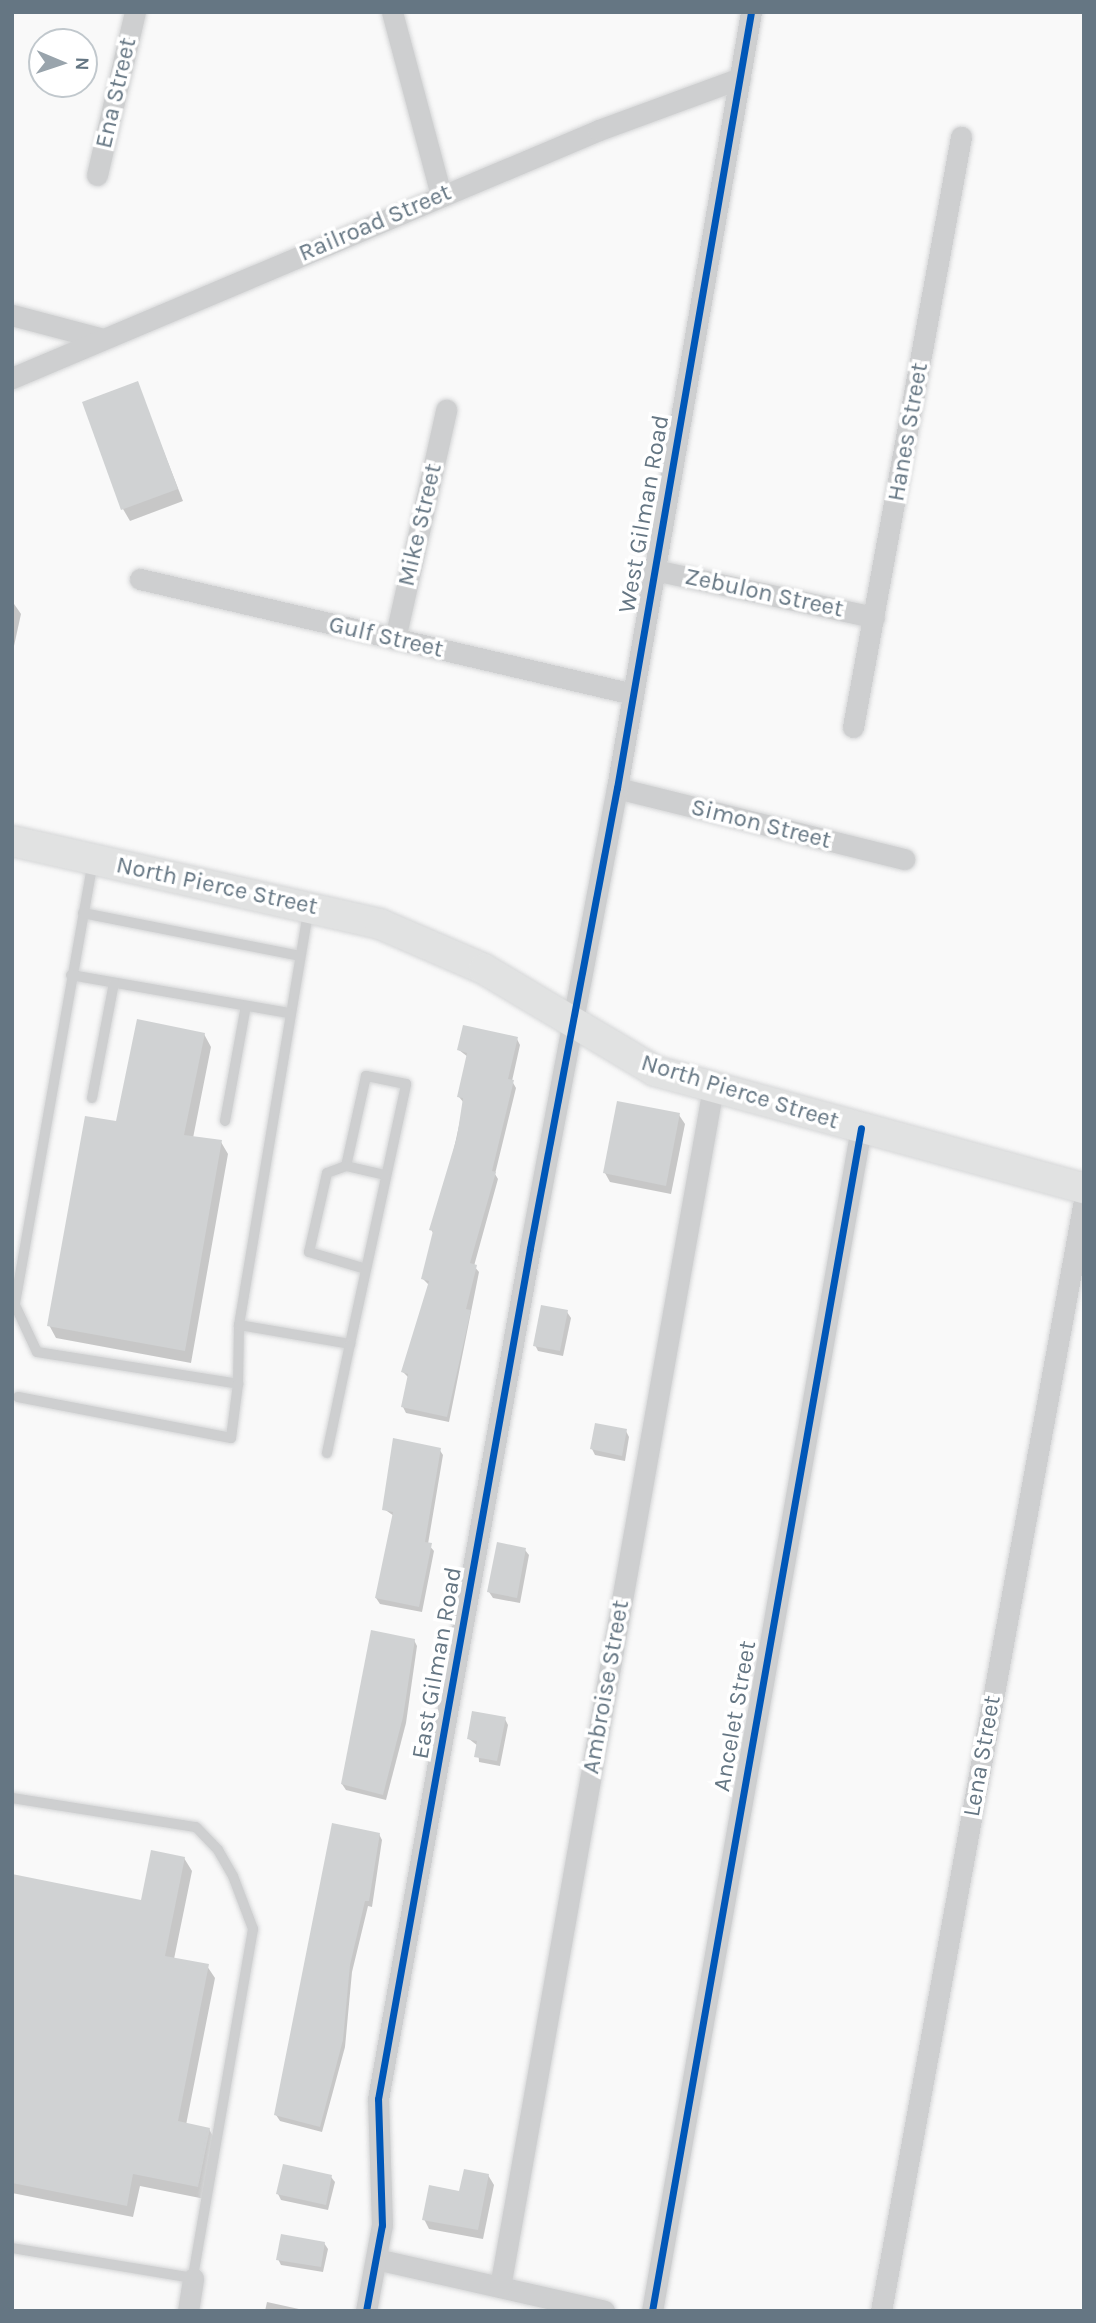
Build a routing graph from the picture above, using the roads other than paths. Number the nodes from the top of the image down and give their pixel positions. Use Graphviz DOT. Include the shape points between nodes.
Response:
graph roads {
  1 [pos="135,12"];
  2 [pos="392,12"];
  3 [pos="751,12"];
  4 [pos="740,78"];
  5 [pos="961,137"];
  6 [pos="97,175"];
  7 [pos="441,195"];
  8 [pos="12,315"];
  9 [pos="103,339"];
  10 [pos="12,378"];
  11 [pos="446,410"];
  12 [pos="654,570"];
  13 [pos="140,579"];
  14 [pos="874,617"];
  15 [pos="395,639"];
  16 [pos="633,694"];
  17 [pos="853,727"];
  18 [pos="617,788"];
  19 [pos="12,841"];
  20 [pos="93,859"];
  21 [pos="904,859"];
  22 [pos="309,905"];
  23 [pos="83,913"];
  24 [pos="300,956"];
  25 [pos="71,975"];
  26 [pos="114,983"];
  27 [pos="246,1006"];
  28 [pos="289,1013"];
  29 [pos="574,1023"];
  30 [pos="713,1088"];
  31 [pos="92,1098"];
  32 [pos="225,1121"];
  33 [pos="861,1128"];
  34 [pos="346,1166"];
  35 [pos="385,1175"];
  36 [pos="1084,1188"];
  37 [pos="1084,1201"];
  38 [pos="366,1269"];
  39 [pos="239,1325"];
  40 [pos="350,1344"];
  41 [pos="238,1384"];
  42 [pos="18,1397"];
  43 [pos="327,1453"];
  44 [pos="12,1798"];
  45 [pos="12,2248"];
  46 [pos="376,2259"];
  47 [pos="193,2277"];
  48 [pos="500,2287"];
  49 [pos="188,2311"];
  50 [pos="366,2311"];
  51 [pos="604,2311"];
  52 [pos="652,2311"];
  53 [pos="881,2311"];
  1 -- 6 [label="street, Ena Street"];
  2 -- 7 [label="street"];
  3 -- 4 [label="street, West Gilman Road"];
  4 -- 7 [label="street, Railroad Street"];
  4 -- 12 [label="street, West Gilman Road"];
  5 -- 14 [label="street, Hanes Street"];
  7 -- 9 [label="street, Railroad Street"];
  8 -- 9 [label="street"];
  9 -- 10 [label="street, Railroad Street"];
  11 -- 15 [label="street, Mike Street"];
  12 -- 14 [label="street, Zebulon Street"];
  12 -- 16 [label="street, West Gilman Road"];
  13 -- 15 [label="street, Gulf Street"];
  14 -- 17 [label="street, Hanes Street"];
  15 -- 16 [label="street, Gulf Street"];
  16 -- 18 [label="street, West Gilman Road"];
  18 -- 21 [label="street, Simon Street"];
  18 -- 29 [label="street, West Gilman Road"];
  19 -- 20 [label="street, North Pierce Street"];
  20 -- 22 [label="street, North Pierce Street"];
  20 -- 23 [label="lane"];
  22 -- 24 [label="lane"];
  22 -- 29 [label="street, North Pierce Street" via="380,924 434,945"];
  23 -- 24 [label="lane"];
  23 -- 25 [label="lane"];
  24 -- 28 [label="lane"];
  25 -- 26 [label="lane"];
  25 -- 41 [label="lane" via="15,1305 37,1352"];
  26 -- 27 [label="lane"];
  26 -- 31 [label="lane"];
  27 -- 28 [label="lane"];
  27 -- 32 [label="lane"];
  28 -- 39 [label="lane"];
  29 -- 30 [label="street, North Pierce Street" via="640,1064"];
  29 -- 46 [label="street, East Gilman Road" via="378,2099 376,2142 383,2202"];
  30 -- 33 [label="street, North Pierce Street"];
  30 -- 48 [label="street, Ambroise Street"];
  33 -- 36 [label="street, North Pierce Street"];
  33 -- 52 [label="street, Ancelet Street" via="757,1694"];
  34 -- 35 [label="lane"];
  34 -- 35 [label="lane" via="366,1076 406,1084"];
  34 -- 38 [label="lane" via="327,1173 309,1252"];
  35 -- 38 [label="lane"];
  37 -- 53 [label="street, Lena Street"];
  38 -- 40 [label="lane"];
  39 -- 40 [label="lane"];
  39 -- 41 [label="lane"];
  40 -- 43 [label="lane"];
  41 -- 42 [label="lane" via="231,1438"];
  44 -- 47 [label="lane" via="196,1827 218,1850 233,1876 253,1929"];
  45 -- 47 [label="lane"];
  46 -- 48 [label="street"];
  46 -- 50 [label="street, East Gilman Road"];
  47 -- 49 [label="street"];
  48 -- 51 [label="street"];
}
